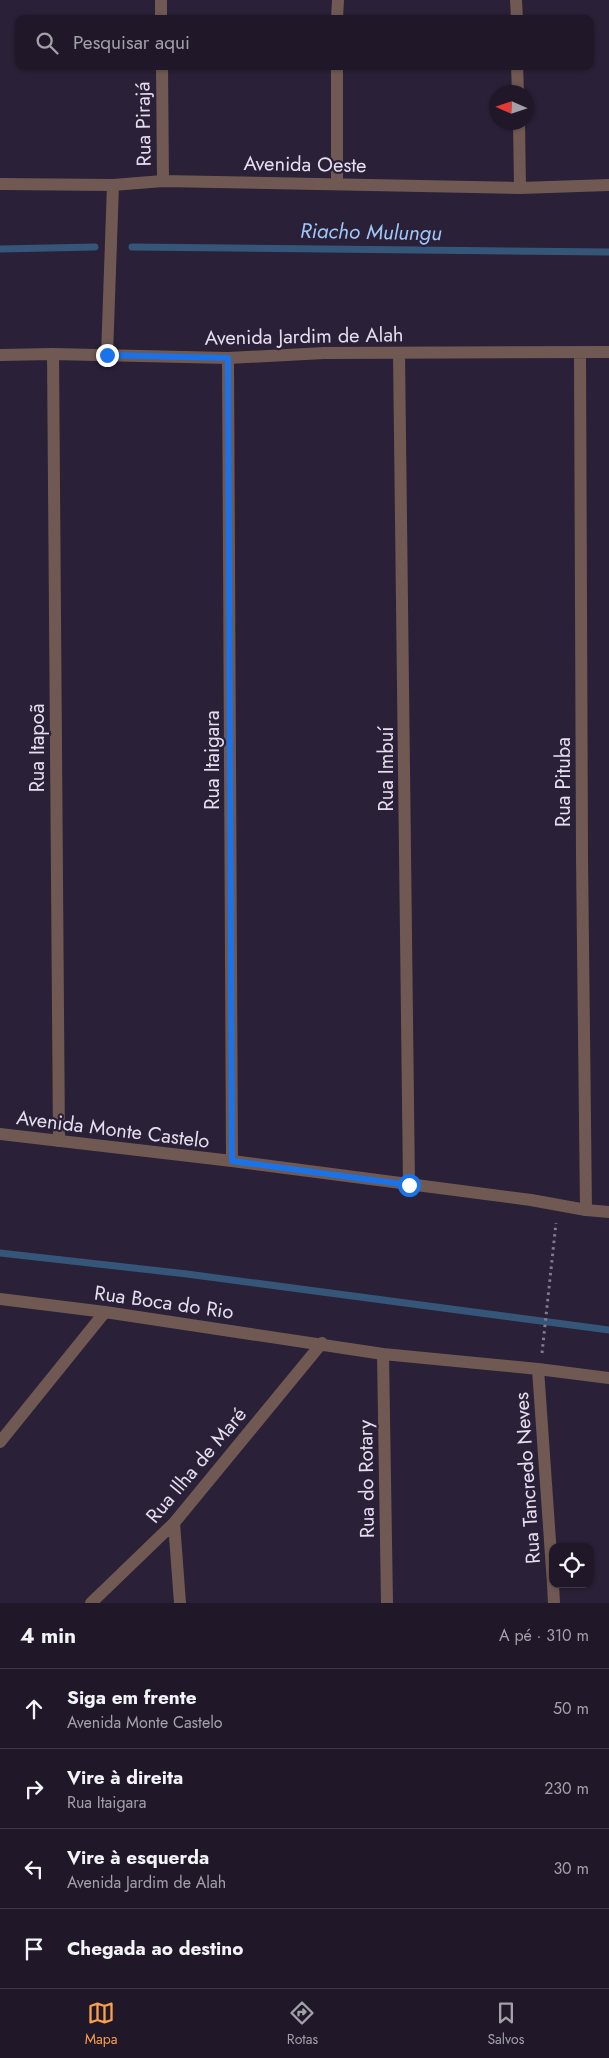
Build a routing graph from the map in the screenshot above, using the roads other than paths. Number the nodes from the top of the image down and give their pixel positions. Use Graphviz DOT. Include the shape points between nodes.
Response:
graph roads {
  1 [pos="161,0"];
  2 [pos="338,0"];
  3 [pos="516,0"];
  4 [pos="161,15"];
  5 [pos="337,15"];
  6 [pos="517,15"];
  7 [pos="162,70"];
  8 [pos="337,70"];
  9 [pos="518,70"];
  10 [pos="518,85"];
  11 [pos="518,130"];
  12 [pos="163,181"];
  13 [pos="0,184"];
  14 [pos="337,184"];
  15 [pos="609,184"];
  16 [pos="113,185"];
  17 [pos="520,188"];
  18 [pos="609,352"];
  19 [pos="400,353"];
  20 [pos="580,353"];
  21 [pos="52,354"];
  22 [pos="0,355"];
  23 [pos="107,355"];
  24 [pos="228,358"];
  25 [pos="0,1134"];
  26 [pos="58,1141"];
  27 [pos="232,1161"];
  28 [pos="409,1185"];
  29 [pos="586,1210"];
  30 [pos="609,1212"];
  31 [pos="0,1299"];
  32 [pos="105,1312"];
  33 [pos="322,1343"];
  34 [pos="383,1354"];
  35 [pos="538,1369"];
  36 [pos="609,1378"];
  37 [pos="0,1442"];
  38 [pos="174,1523"];
  39 [pos="550,1543"];
  40 [pos="553,1588"];
  41 [pos="91,1603"];
  42 [pos="180,1603"];
  43 [pos="387,1603"];
  44 [pos="554,1603"];
  1 -- 4 [label="street"];
  2 -- 5 [label="street"];
  3 -- 6 [label="street"];
  7 -- 12 [label="street, Rua Pirajá"];
  8 -- 14 [label="street"];
  9 -- 10 [label="street"];
  11 -- 17 [label="street"];
  12 -- 14 [label="street, Avenida Oeste"];
  12 -- 16 [label="street, Avenida Oeste"];
  13 -- 16 [label="street, Avenida Oeste"];
  14 -- 17 [label="street, Avenida Oeste"];
  15 -- 17 [label="street, Avenida Oeste"];
  16 -- 23 [label="street"];
  18 -- 20 [label="street, Avenida Jardim de Alah"];
  19 -- 20 [label="street, Avenida Jardim de Alah"];
  19 -- 24 [label="street, Avenida Jardim de Alah"];
  19 -- 28 [label="street, Rua Imbuí"];
  20 -- 29 [label="street, Rua Pituba"];
  21 -- 22 [label="street, Avenida Jardim de Alah"];
  21 -- 23 [label="street, Avenida Jardim de Alah"];
  21 -- 26 [label="street, Rua Itapoã"];
  23 -- 24 [label="street, Avenida Jardim de Alah"];
  24 -- 27 [label="street, Rua Itaigara"];
  25 -- 26 [label="street, Avenida Monte Castelo"];
  26 -- 27 [label="street, Avenida Monte Castelo"];
  27 -- 28 [label="street, Avenida Monte Castelo"];
  28 -- 29 [label="street, Avenida Monte Castelo"];
  29 -- 30 [label="street, Avenida Monte Castelo"];
  31 -- 32 [label="street, Rua Boca do Rio"];
  32 -- 33 [label="street, Rua Boca do Rio"];
  32 -- 37 [label="street"];
  33 -- 34 [label="street, Rua Boca do Rio"];
  33 -- 38 [label="street, Rua Ilha de Maré"];
  34 -- 35 [label="street, Rua Boca do Rio"];
  34 -- 43 [label="street, Rua do Rotary"];
  35 -- 36 [label="street, Rua Boca do Rio"];
  35 -- 39 [label="street, Rua Tancredo Neves"];
  38 -- 41 [label="street, Rua Ilha de Maré"];
  38 -- 42 [label="street"];
  40 -- 44 [label="street, Rua Tancredo Neves"];
}
